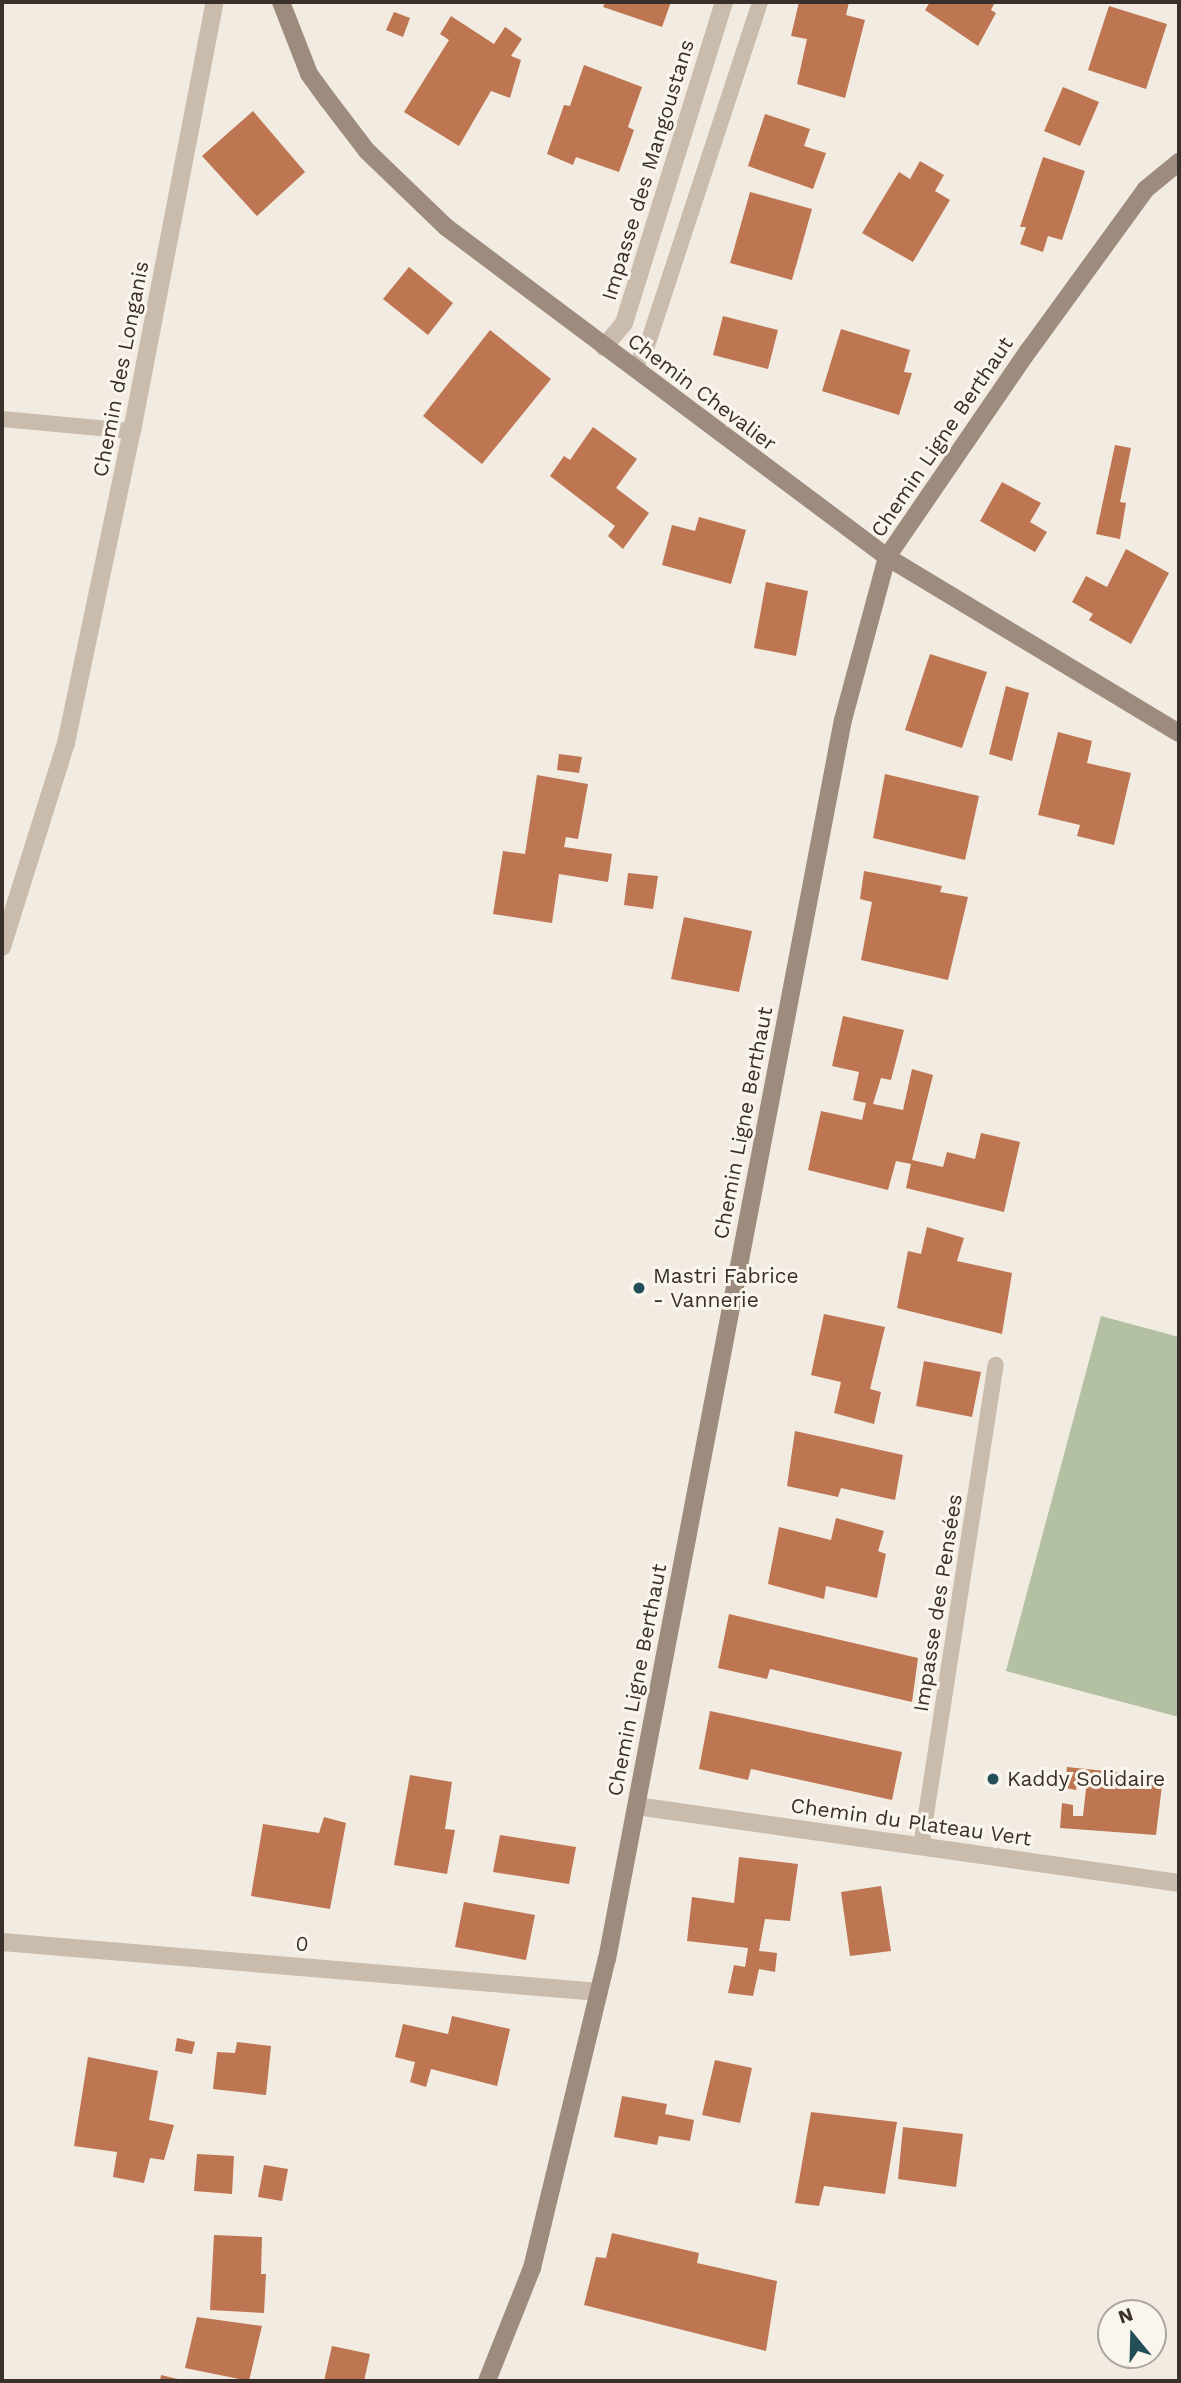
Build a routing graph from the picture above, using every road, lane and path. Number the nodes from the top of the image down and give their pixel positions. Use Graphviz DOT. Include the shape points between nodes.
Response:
graph roads {
  1 [pos="215,2"];
  2 [pos="281,2"];
  3 [pos="724,2"];
  4 [pos="760,2"];
  5 [pos="1179,162"];
  6 [pos="604,347"];
  7 [pos="634,369"];
  8 [pos="2,419"];
  9 [pos="132,431"];
  10 [pos="887,557"];
  11 [pos="1179,733"];
  12 [pos="2,947"];
  13 [pos="996,1365"];
  14 [pos="636,1807"];
  15 [pos="921,1847"];
  16 [pos="1179,1883"];
  17 [pos="2,1942"];
  18 [pos="599,1992"];
  19 [pos="487,2381"];
  1 -- 9 [label="street, Chemin des Longanis"];
  2 -- 6 [label="street, Chemin Chevalier" via="309,74 367,151 446,227"];
  3 -- 6 [label="street, Impasse des Mangoustans" via="624,323"];
  4 -- 7 [label="lane" via="647,346"];
  5 -- 10 [label="street, Chemin Ligne Berthaut" via="1146,189"];
  6 -- 7 [label="street, Chemin Chevalier"];
  7 -- 10 [label="street, Chemin Chevalier"];
  8 -- 9 [label="lane"];
  9 -- 12 [label="street, Chemin des Longanis" via="65,743"];
  10 -- 11 [label="street, Chemin Chevalier"];
  10 -- 14 [label="street, Chemin Ligne Berthaut" via="843,720"];
  13 -- 15 [label="lane, Impasse des Pensées"];
  14 -- 15 [label="street, Chemin du Plateau Vert"];
  14 -- 18 [label="street, Chemin Ligne Berthaut"];
  15 -- 16 [label="street, Chemin du Plateau Vert"];
  17 -- 18 [label="street, 0"];
  18 -- 19 [label="street, Chemin Ligne Berthaut" via="532,2267"];
}
